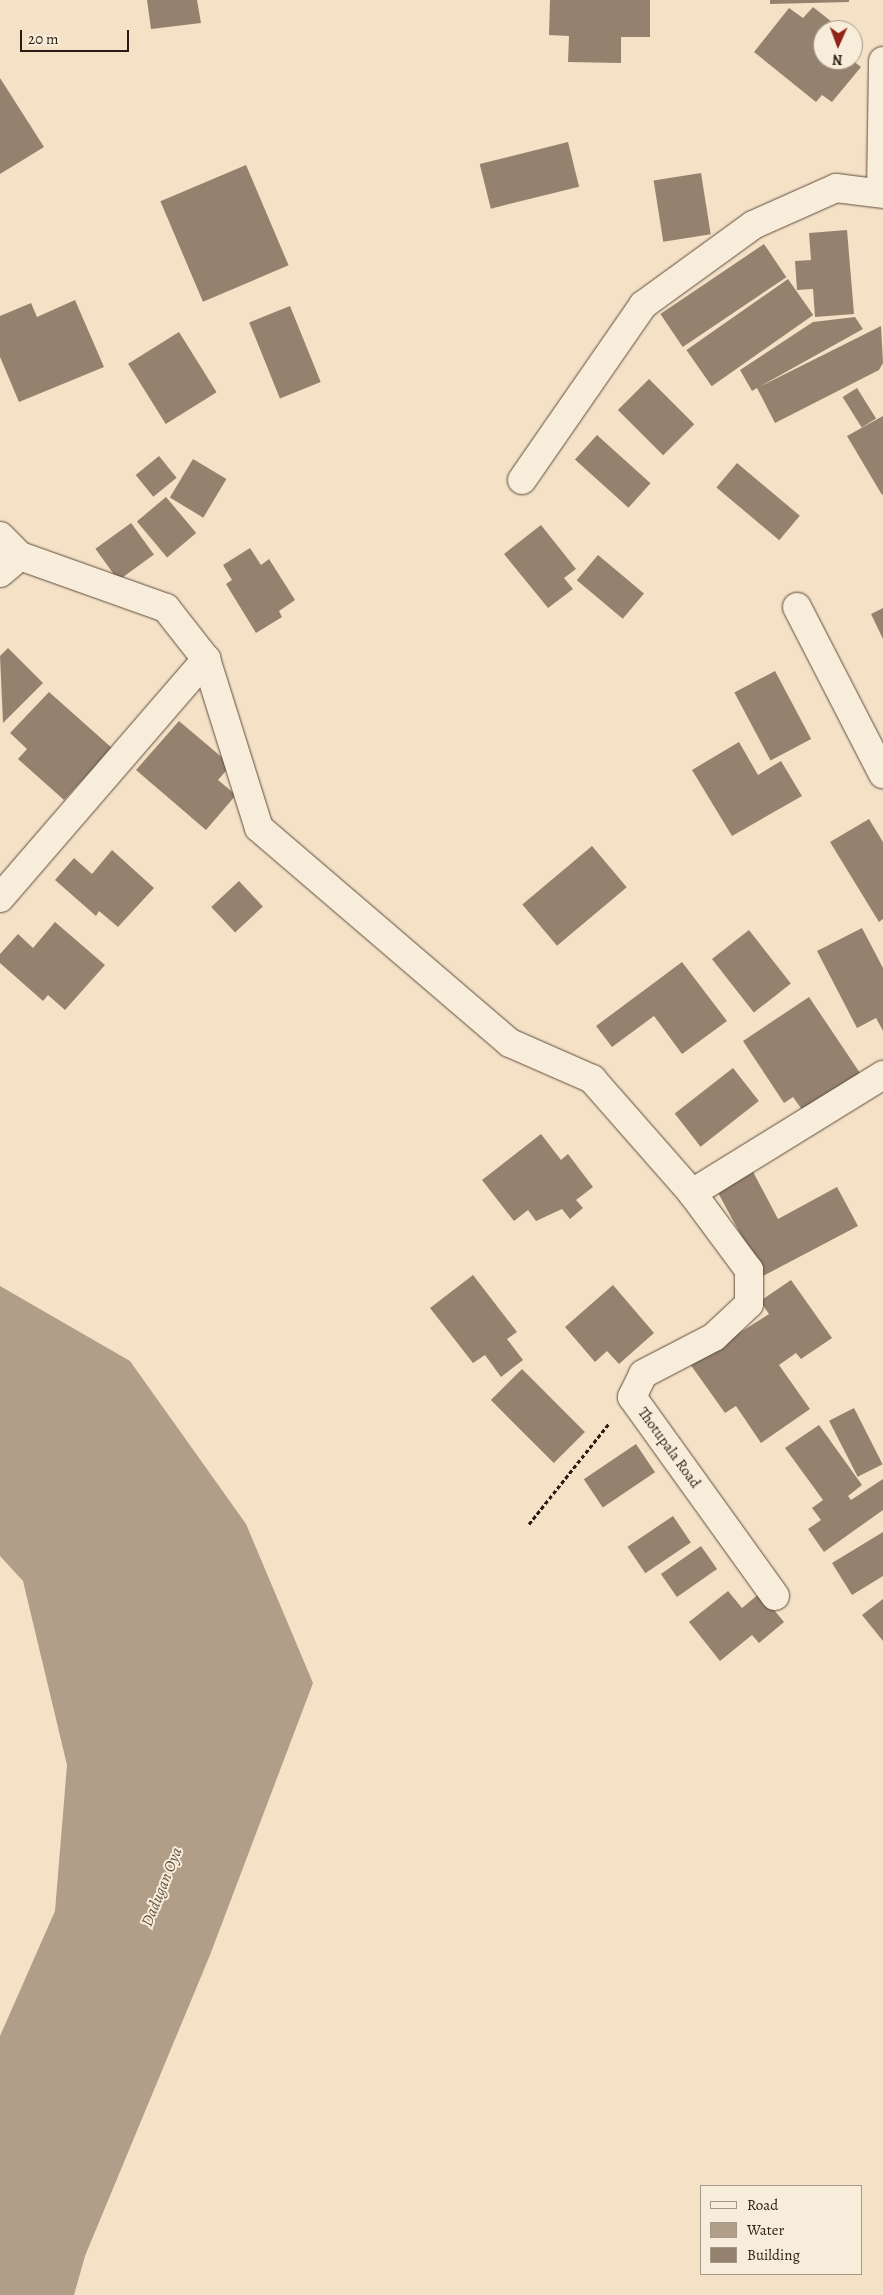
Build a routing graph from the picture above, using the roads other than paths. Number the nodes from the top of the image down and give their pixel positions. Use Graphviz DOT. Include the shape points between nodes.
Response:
graph roads {
  1 [pos="883,61"];
  2 [pos="882,192"];
  3 [pos="522,480"];
  4 [pos="0,536"];
  5 [pos="10,564"];
  6 [pos="797,608"];
  7 [pos="206,660"];
  8 [pos="883,774"];
  9 [pos="0,898"];
  10 [pos="883,1076"];
  11 [pos="692,1193"];
  12 [pos="775,1596"];
  1 -- 2 [label="street"];
  2 -- 3 [label="street" via="836,188 753,225 643,305"];
  4 -- 5 [label="street"];
  5 -- 7 [label="street" via="166,608"];
  6 -- 8 [label="street"];
  7 -- 9 [label="street"];
  7 -- 11 [label="street, Thotupala Road" via="259,828 510,1044 592,1079"];
  10 -- 11 [label="street"];
  11 -- 12 [label="street, Thotupala Road" via="749,1270 749,1304 714,1337 643,1374 632,1397"];
}
